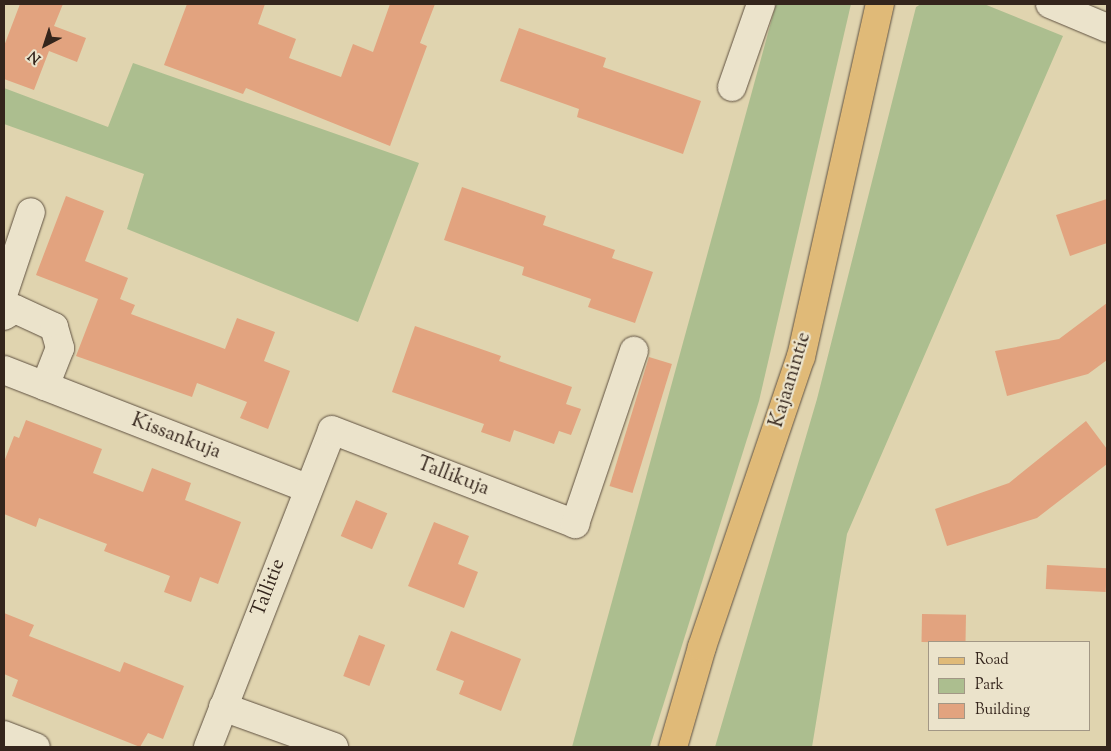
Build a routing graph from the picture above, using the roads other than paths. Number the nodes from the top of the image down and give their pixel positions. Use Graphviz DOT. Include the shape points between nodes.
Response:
graph roads {
  1 [pos="762,4"];
  2 [pos="880,4"];
  3 [pos="1050,4"];
  4 [pos="1107,28"];
  5 [pos="732,87"];
  6 [pos="31,212"];
  7 [pos="4,292"];
  8 [pos="4,316"];
  9 [pos="634,351"];
  10 [pos="4,370"];
  11 [pos="45,386"];
  12 [pos="332,430"];
  13 [pos="307,488"];
  14 [pos="224,707"];
  15 [pos="4,735"];
  16 [pos="36,747"];
  17 [pos="208,747"];
  18 [pos="334,747"];
  19 [pos="672,747"];
  1 -- 5 [label="street"];
  2 -- 19 [label="main road, Kajaanintie" via="801,357 702,647"];
  3 -- 4 [label="street"];
  6 -- 7 [label="street"];
  8 -- 11 [label="street" via="15,309 54,327 60,348"];
  9 -- 12 [label="street, Tallikuja" via="575,524"];
  10 -- 11 [label="street, Kissankuja"];
  11 -- 13 [label="street, Kissankuja"];
  12 -- 13 [label="street, Tallitie"];
  13 -- 14 [label="street, Tallitie"];
  14 -- 17 [label="street, Tallitie"];
  14 -- 18 [label="street"];
  15 -- 16 [label="street"];
}
